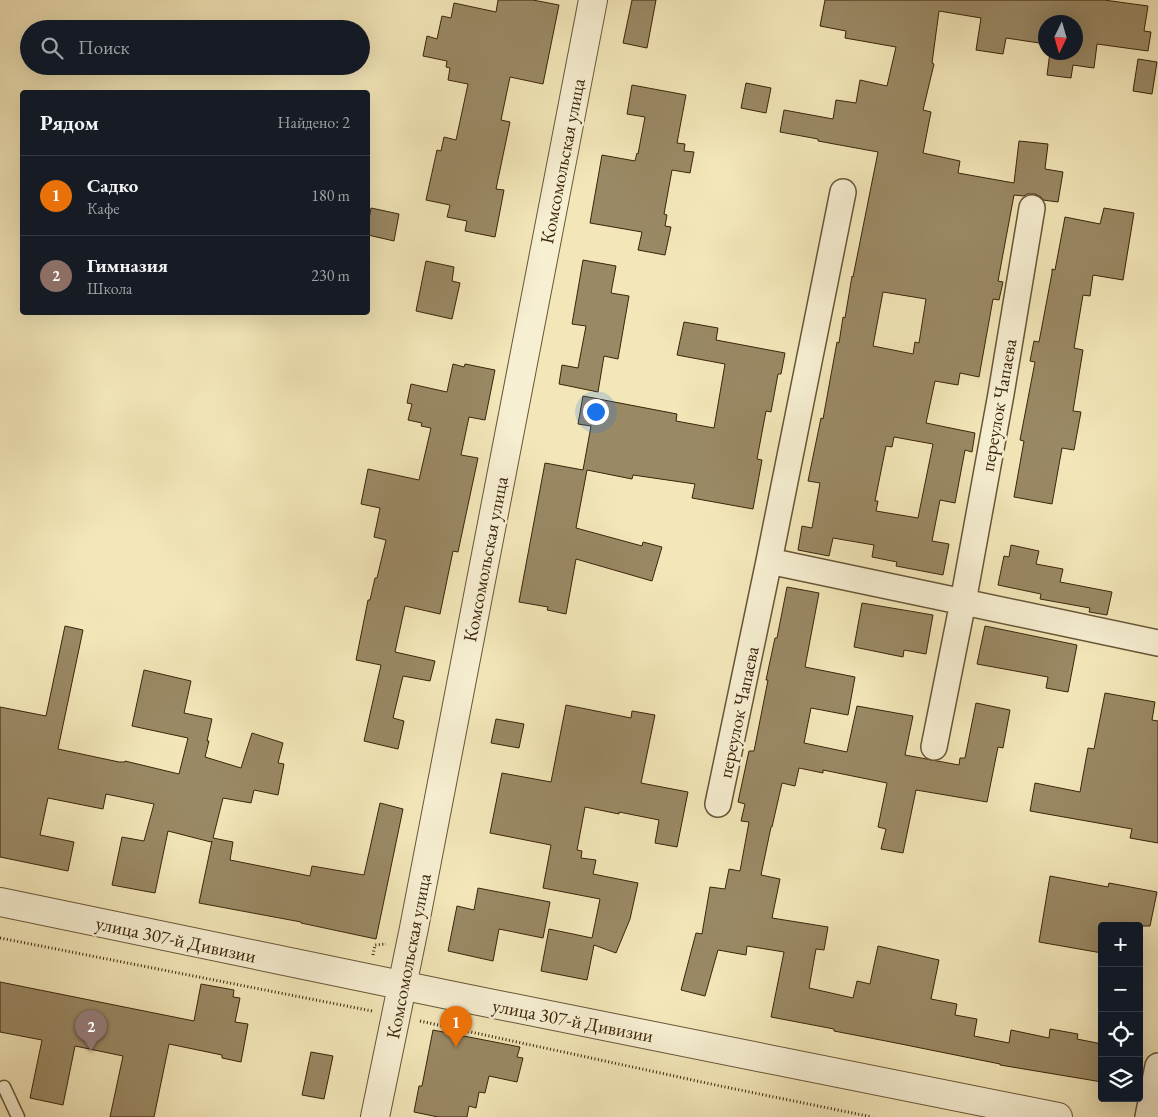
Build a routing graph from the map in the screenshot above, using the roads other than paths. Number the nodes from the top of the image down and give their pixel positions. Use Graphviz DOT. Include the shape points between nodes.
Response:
graph roads {
  1 [pos="593,0"];
  2 [pos="843,192"];
  3 [pos="1032,208"];
  4 [pos="769,561"];
  5 [pos="963,602"];
  6 [pos="1158,643"];
  7 [pos="934,747"];
  8 [pos="718,804"];
  9 [pos="0,902"];
  10 [pos="402,985"];
  11 [pos="1158,1066"];
  12 [pos="4,1087"];
  13 [pos="18,1117"];
  14 [pos="376,1117"];
  15 [pos="1058,1117"];
  16 [pos="1148,1117"];
  1 -- 10 [label="street, Комсомольская улица"];
  2 -- 4 [label="street, переулок Чапаева"];
  3 -- 5 [label="street, переулок Чапаева"];
  4 -- 5 [label="street"];
  4 -- 8 [label="street, переулок Чапаева"];
  5 -- 6 [label="street"];
  5 -- 7 [label="street, переулок Чапаева"];
  9 -- 10 [label="street, улица 307-й Дивизии"];
  10 -- 14 [label="street, Комсомольская улица"];
  10 -- 15 [label="street, улица 307-й Дивизии"];
  11 -- 16 [label="street"];
  12 -- 13 [label="lane"];
}
